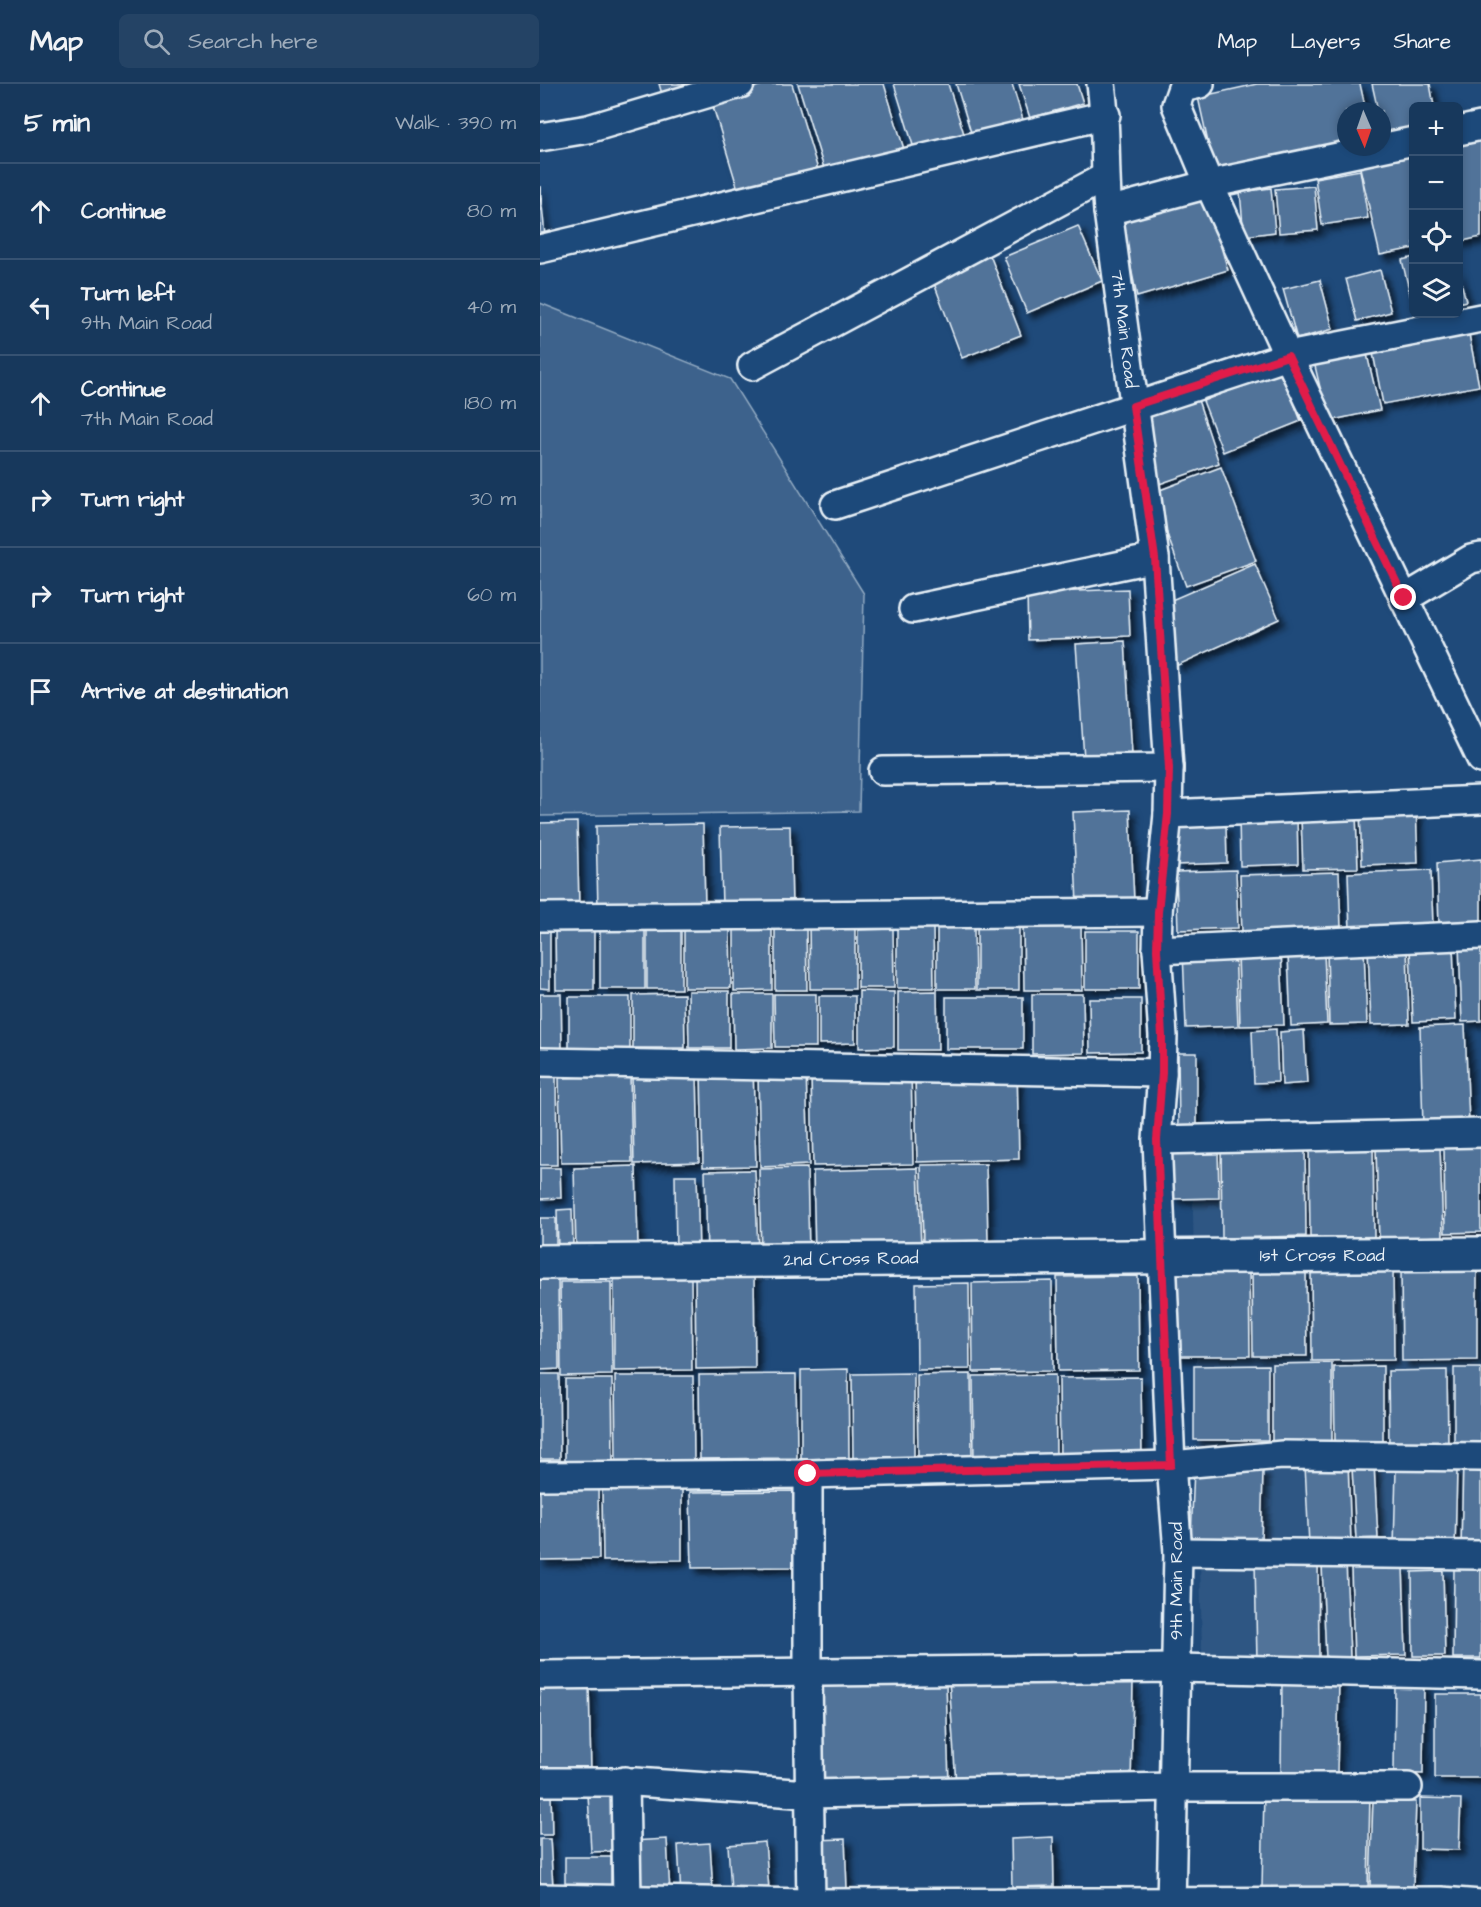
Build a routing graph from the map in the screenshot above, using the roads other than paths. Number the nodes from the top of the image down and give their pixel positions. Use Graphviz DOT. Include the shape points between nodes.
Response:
graph roads {
  1 [pos="740,84"];
  2 [pos="1101,84"];
  3 [pos="1200,84"];
  4 [pos="1106,114"];
  5 [pos="1481,126"];
  6 [pos="1463,130"];
  7 [pos="540,137"];
  8 [pos="1409,142"];
  9 [pos="1105,177"];
  10 [pos="1209,184"];
  11 [pos="1108,211"];
  12 [pos="540,249"];
  13 [pos="1481,318"];
  14 [pos="1288,356"];
  15 [pos="752,366"];
  16 [pos="1133,406"];
  17 [pos="835,505"];
  18 [pos="1481,557"];
  19 [pos="1155,558"];
  20 [pos="1404,598"];
  21 [pos="913,609"];
  22 [pos="1471,716"];
  23 [pos="1481,759"];
  24 [pos="1169,768"];
  25 [pos="883,771"];
  26 [pos="1481,800"];
  27 [pos="1168,814"];
  28 [pos="1158,912"];
  29 [pos="540,917"];
  30 [pos="1481,935"];
  31 [pos="1157,950"];
  32 [pos="540,1062"];
  33 [pos="1162,1073"];
  34 [pos="1481,1133"];
  35 [pos="1157,1140"];
  36 [pos="1481,1254"];
  37 [pos="1162,1256"];
  38 [pos="540,1262"];
  39 [pos="1481,1457"];
  40 [pos="1171,1465"];
  41 [pos="808,1474"];
  42 [pos="540,1476"];
  43 [pos="1178,1552"];
  44 [pos="1481,1555"];
  45 [pos="1176,1668"];
  46 [pos="808,1673"];
  47 [pos="540,1675"];
  48 [pos="1481,1675"];
  49 [pos="625,1781"];
  50 [pos="540,1782"];
  51 [pos="1408,1786"];
  52 [pos="1173,1787"];
  53 [pos="809,1794"];
  54 [pos="540,1898"];
  55 [pos="639,1902"];
  56 [pos="1481,1904"];
  57 [pos="811,1905"];
  58 [pos="1171,1905"];
  1 -- 7 [label="street" via="588,129"];
  2 -- 4 [label="street, 7th Main Road"];
  3 -- 10 [label="street" via="1182,88 1176,105"];
  4 -- 9 [label="street, 7th Main Road"];
  4 -- 12 [label="street"];
  5 -- 6 [label="street"];
  8 -- 10 [label="street"];
  9 -- 11 [label="street, 7th Main Road"];
  9 -- 15 [label="street"];
  10 -- 11 [label="street"];
  10 -- 14 [label="street"];
  11 -- 16 [label="street, 7th Main Road"];
  13 -- 14 [label="street"];
  14 -- 16 [label="street"];
  14 -- 20 [label="street"];
  16 -- 17 [label="street"];
  16 -- 19 [label="street, 7th Main Road"];
  18 -- 20 [label="street"];
  19 -- 21 [label="street"];
  19 -- 24 [label="street, 7th Main Road"];
  20 -- 22 [label="street"];
  22 -- 23 [label="street"];
  24 -- 25 [label="street"];
  24 -- 27 [label="street, 7th Main Road"];
  26 -- 27 [label="street"];
  27 -- 28 [label="street, 7th Main Road"];
  28 -- 29 [label="street"];
  28 -- 31 [label="street, 7th Main Road"];
  30 -- 31 [label="street"];
  31 -- 33 [label="street, 7th Main Road"];
  32 -- 33 [label="street"];
  33 -- 35 [label="street, 7th Main Road"];
  34 -- 35 [label="street"];
  35 -- 37 [label="street, 7th Main Road"];
  36 -- 37 [label="street, 1st Cross Road"];
  37 -- 38 [label="street, 2nd Cross Road"];
  37 -- 40 [label="street, 9th Main Road"];
  39 -- 40 [label="street" via="1281,1455"];
  40 -- 41 [label="street"];
  40 -- 43 [label="street, 9th Main Road"];
  41 -- 42 [label="street"];
  41 -- 46 [label="street"];
  43 -- 44 [label="street"];
  43 -- 45 [label="street, 9th Main Road"];
  45 -- 46 [label="street"];
  45 -- 48 [label="street"];
  45 -- 52 [label="street, 9th Main Road"];
  46 -- 47 [label="street"];
  46 -- 53 [label="street"];
  49 -- 50 [label="street"];
  49 -- 53 [label="street"];
  49 -- 55 [label="street"];
  51 -- 52 [label="street"];
  52 -- 53 [label="street"];
  52 -- 58 [label="street, 9th Main Road"];
  53 -- 57 [label="street"];
  54 -- 55 [label="street"];
  55 -- 57 [label="street"];
  56 -- 58 [label="street" via="1441,1901"];
  57 -- 58 [label="street"];
}
